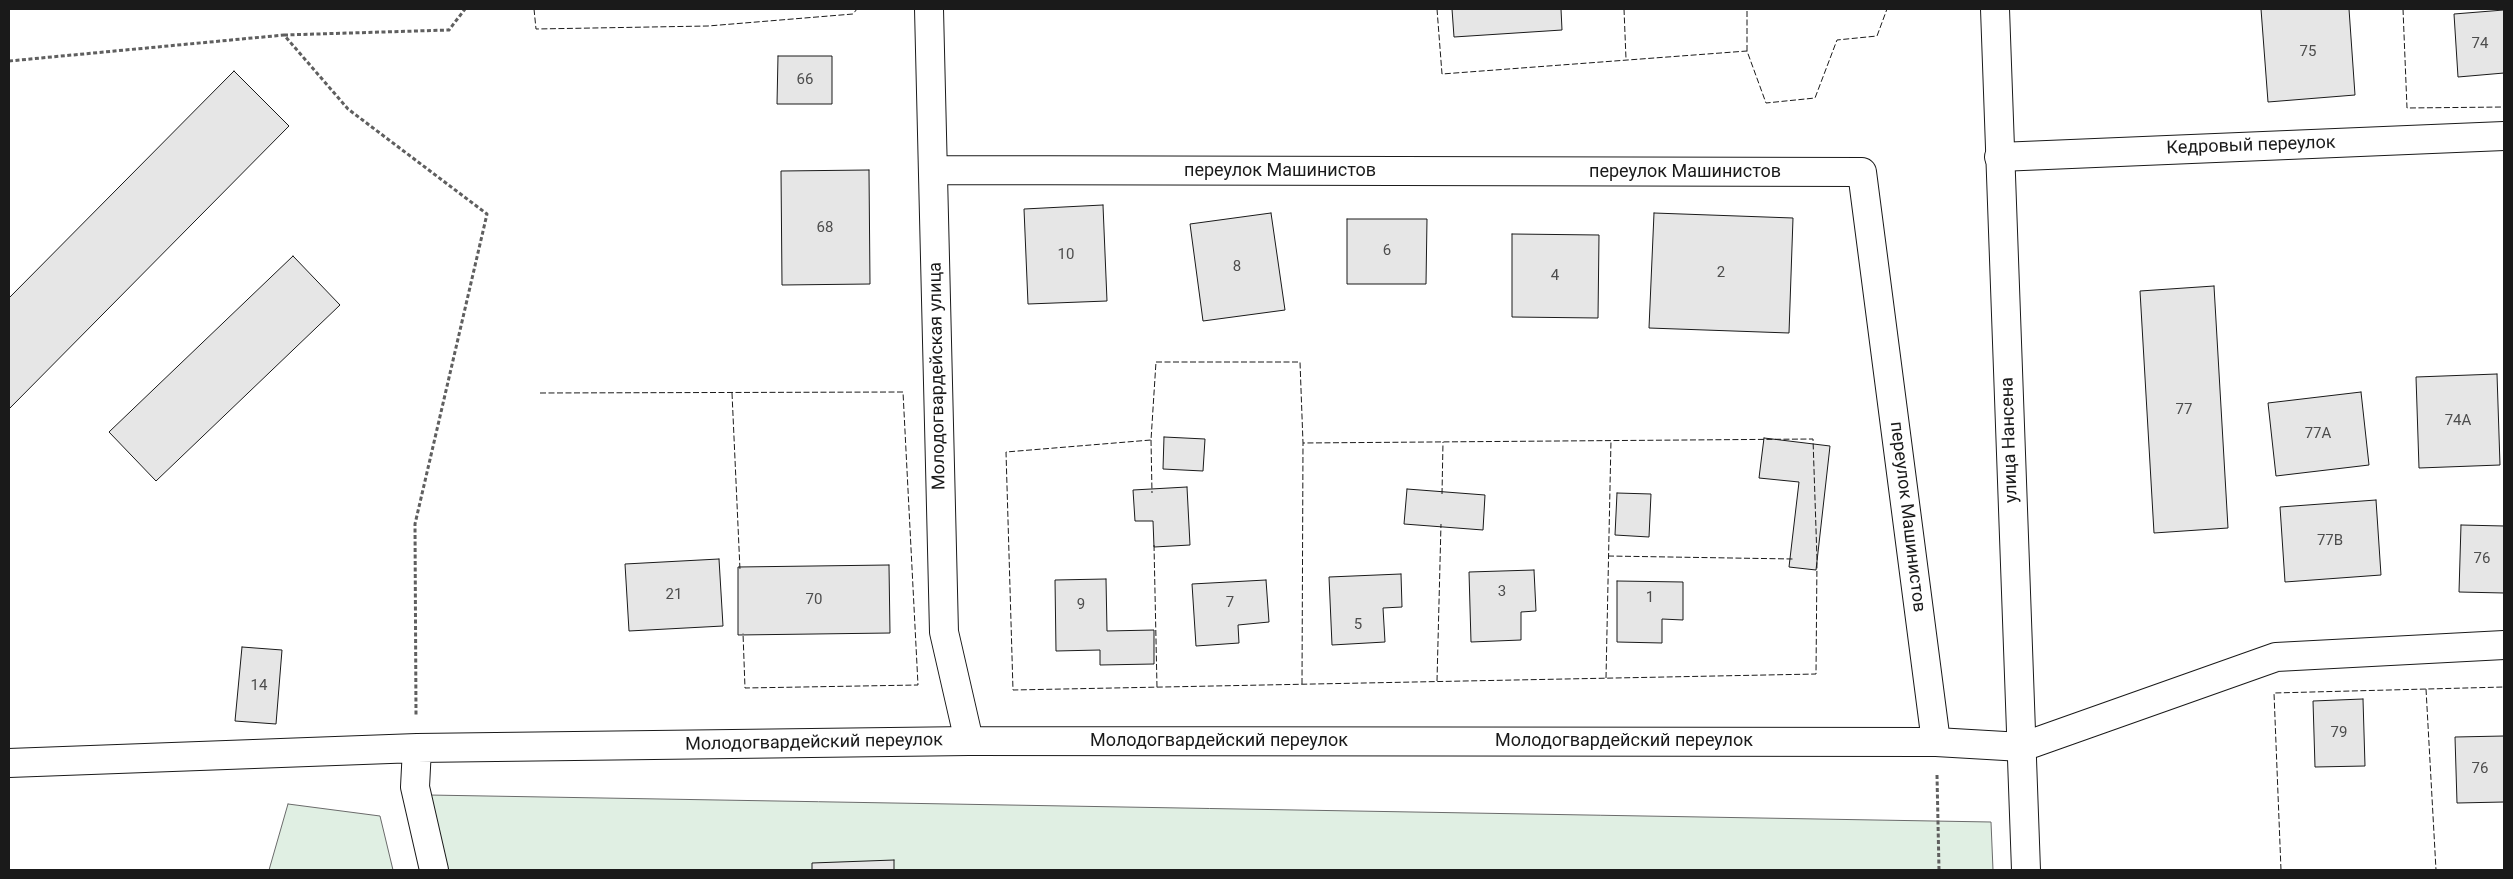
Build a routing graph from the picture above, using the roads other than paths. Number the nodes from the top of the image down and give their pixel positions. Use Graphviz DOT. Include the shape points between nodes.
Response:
graph roads {
  1 [pos="929,9"];
  2 [pos="1995,9"];
  3 [pos="2504,136"];
  4 [pos="1998,157"];
  5 [pos="933,170"];
  6 [pos="2504,645"];
  7 [pos="969,741"];
  8 [pos="1936,742"];
  9 [pos="2022,747"];
  10 [pos="417,748"];
  11 [pos="9,763"];
  12 [pos="434,870"];
  13 [pos="2026,870"];
  1 -- 5 [label="street, Молодогвардейская улица"];
  2 -- 4 [label="street, улица Нансена"];
  3 -- 4 [label="street, Кедровый переулок"];
  4 -- 9 [label="street, улица Нансена"];
  5 -- 7 [label="street, Молодогвардейская улица" via="944,632"];
  5 -- 8 [label="street, переулок Машинистов" via="1862,172"];
  6 -- 9 [label="street" via="2276,657"];
  7 -- 8 [label="street, Молодогвардейский переулок"];
  7 -- 10 [label="street, Молодогвардейский переулок"];
  8 -- 9 [label="street, Молодогвардейский переулок"];
  9 -- 13 [label="street, улица Нансена"];
  10 -- 11 [label="street, Молодогвардейский переулок"];
  10 -- 12 [label="street" via="415,787"];
}
